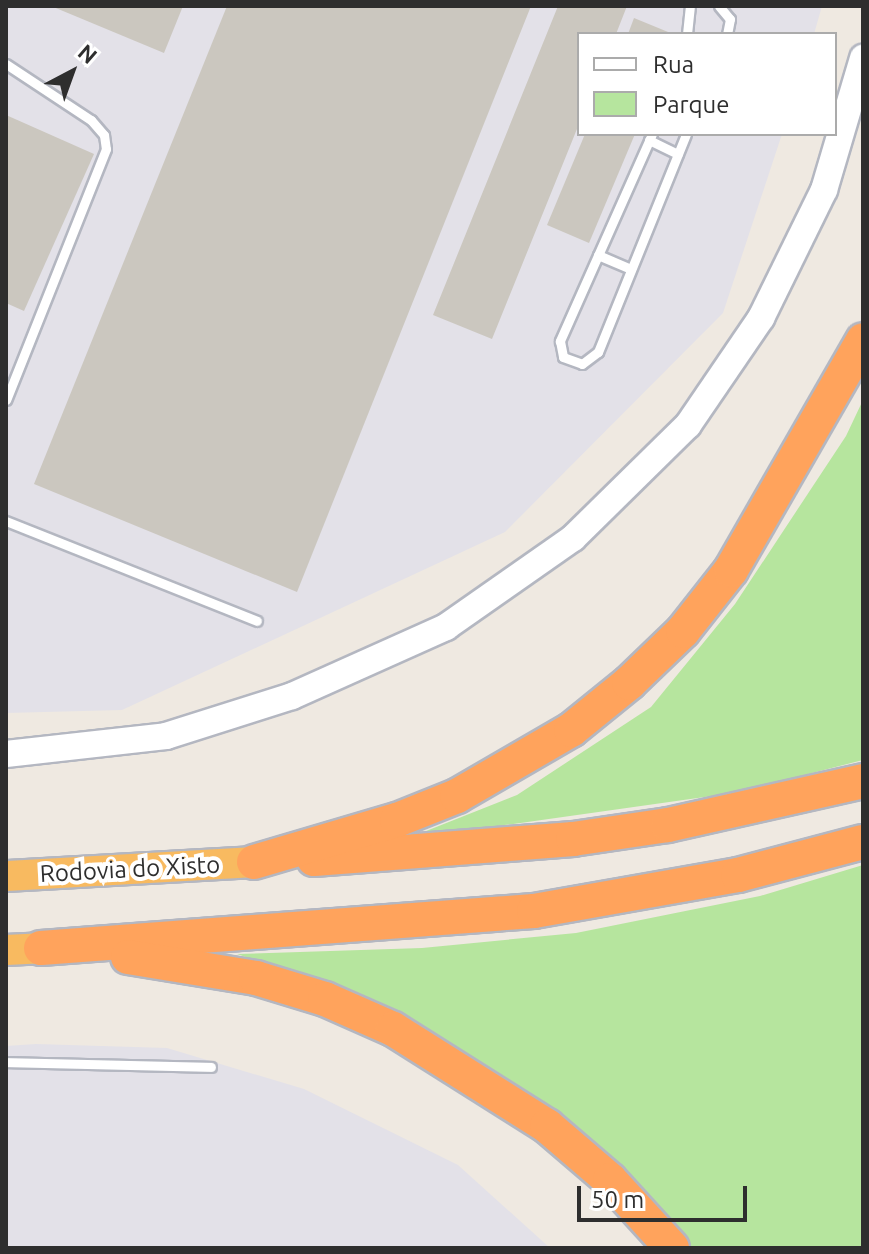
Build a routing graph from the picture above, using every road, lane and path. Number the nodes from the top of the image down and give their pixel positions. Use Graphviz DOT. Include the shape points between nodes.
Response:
graph roads {
  1 [pos="690,6"];
  2 [pos="719,6"];
  3 [pos="687,32"];
  4 [pos="727,32"];
  5 [pos="863,58"];
  6 [pos="6,64"];
  7 [pos="685,136"];
  8 [pos="650,137"];
  9 [pos="678,154"];
  10 [pos="598,255"];
  11 [pos="631,269"];
  12 [pos="863,340"];
  13 [pos="6,400"];
  14 [pos="6,521"];
  15 [pos="257,621"];
  16 [pos="6,754"];
  17 [pos="863,781"];
  18 [pos="863,842"];
  19 [pos="254,862"];
  20 [pos="6,876"];
  21 [pos="41,948"];
  22 [pos="6,950"];
  23 [pos="6,1062"];
  24 [pos="211,1067"];
  25 [pos="672,1248"];
  1 -- 3 [label="lane"];
  2 -- 4 [label="lane" via="730,19"];
  5 -- 16 [label="main road" via="824,190 761,318 688,425 562,547 446,627 292,696 166,736"];
  6 -- 13 [label="lane" via="91,120 104,135 106,149"];
  7 -- 9 [label="lane"];
  8 -- 9 [label="lane"];
  8 -- 10 [label="lane"];
  9 -- 11 [label="lane"];
  10 -- 11 [label="lane"];
  10 -- 11 [label="lane" via="560,341 563,357 582,364 598,352"];
  12 -- 19 [label="highway" via="731,570 683,631 629,683 571,730 457,796 397,820"];
  14 -- 15 [label="lane"];
  17 -- 19 [label="highway" via="668,825 573,839"];
  18 -- 21 [label="highway" via="723,878 534,911"];
  19 -- 20 [label="highway, Rodovia do Xisto"];
  21 -- 22 [label="highway"];
  21 -- 25 [label="highway" via="256,978 325,999 393,1029 547,1126 610,1180"];
  23 -- 24 [label="lane"];
}
